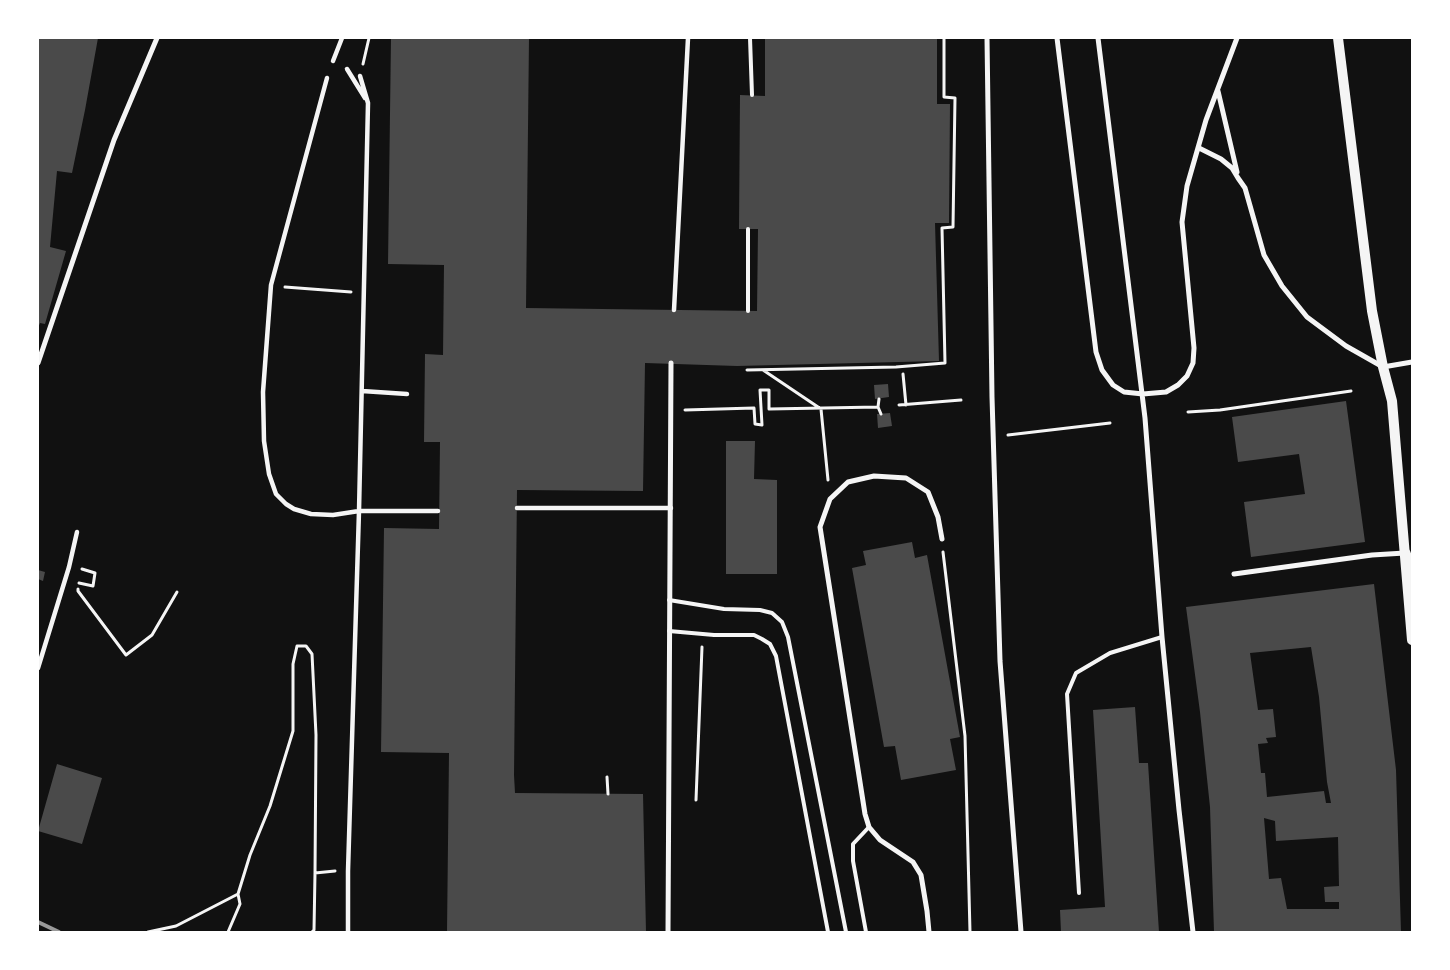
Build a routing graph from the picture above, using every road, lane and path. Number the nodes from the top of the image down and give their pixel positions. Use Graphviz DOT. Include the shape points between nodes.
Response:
graph roads {
  1 [pos="157,38"];
  2 [pos="342,38"];
  3 [pos="369,38"];
  4 [pos="688,38"];
  5 [pos="750,38"];
  6 [pos="944,38"];
  7 [pos="987,38"];
  8 [pos="1057,38"];
  9 [pos="1098,38"];
  10 [pos="1237,38"];
  11 [pos="1338,38"];
  12 [pos="333,61"];
  13 [pos="347,69"];
  14 [pos="360,76"];
  15 [pos="327,78"];
  16 [pos="1218,90"];
  17 [pos="752,95"];
  18 [pos="368,103"];
  19 [pos="1199,148"];
  20 [pos="1238,178"];
  21 [pos="748,229"];
  22 [pos="271,285"];
  23 [pos="364,292"];
  24 [pos="674,310"];
  25 [pos="748,311"];
  26 [pos="1412,362"];
  27 [pos="38,363"];
  28 [pos="671,363"];
  29 [pos="1382,366"];
  30 [pos="747,370"];
  31 [pos="762,370"];
  32 [pos="903,374"];
  33 [pos="362,391"];
  34 [pos="1351,391"];
  35 [pos="407,394"];
  36 [pos="1142,394"];
  37 [pos="879,399"];
  38 [pos="961,400"];
  39 [pos="899,405"];
  40 [pos="906,405"];
  41 [pos="878,406"];
  42 [pos="821,409"];
  43 [pos="671,410"];
  44 [pos="1188,412"];
  45 [pos="881,414"];
  46 [pos="1110,423"];
  47 [pos="1008,436"];
  48 [pos="830,500"];
  49 [pos="517,508"];
  50 [pos="670,508"];
  51 [pos="359,511"];
  52 [pos="438,511"];
  53 [pos="77,532"];
  54 [pos="942,539"];
  55 [pos="1406,552"];
  56 [pos="1412,568"];
  57 [pos="82,569"];
  58 [pos="1234,574"];
  59 [pos="177,592"];
  60 [pos="669,600"];
  61 [pos="669,631"];
  62 [pos="702,634"];
  63 [pos="1162,638"];
  64 [pos="1412,640"];
  65 [pos="38,668"];
  66 [pos="607,777"];
  67 [pos="608,794"];
  68 [pos="696,800"];
  69 [pos="869,827"];
  70 [pos="348,871"];
  71 [pos="315,873"];
  72 [pos="1079,893"];
  73 [pos="238,894"];
  74 [pos="148,932"];
  75 [pos="228,932"];
  76 [pos="312,932"];
  77 [pos="348,932"];
  78 [pos="668,932"];
  79 [pos="828,932"];
  80 [pos="846,932"];
  81 [pos="866,932"];
  82 [pos="929,932"];
  83 [pos="970,932"];
  84 [pos="1021,932"];
  85 [pos="1193,932"];
  1 -- 27 [label="street" via="114,140"];
  2 -- 12 [label="street"];
  3 -- 14 [label="path"];
  4 -- 24 [label="street"];
  5 -- 17 [label="lane"];
  6 -- 31 [label="path" via="944,97 954,98 953,227 942,228 945,364"];
  7 -- 84 [label="street" via="992,398 1000,660"];
  8 -- 36 [label="street" via="1096,352 1102,370 1113,385 1124,392"];
  9 -- 36 [label="street"];
  10 -- 16 [label="street"];
  11 -- 29 [label="main road" via="1372,311"];
  13 -- 18 [label="street"];
  14 -- 18 [label="street"];
  15 -- 22 [label="street"];
  16 -- 19 [label="street"];
  16 -- 20 [label="street"];
  18 -- 23 [label="street"];
  19 -- 20 [label="street" via="1232,168"];
  19 -- 36 [label="street" via="1187,186 1182,222 1193,363 1178,385 1166,392"];
  20 -- 29 [label="street" via="1245,188 1264,255 1282,286 1307,317 1346,346"];
  21 -- 25 [label="lane"];
  22 -- 23 [label="path"];
  22 -- 51 [label="street" via="263,392 268,474 276,494 294,508 310,514"];
  23 -- 33 [label="street"];
  26 -- 29 [label="street"];
  28 -- 43 [label="street"];
  29 -- 55 [label="main road" via="1392,401"];
  30 -- 31 [label="path"];
  31 -- 42 [label="path"];
  32 -- 40 [label="path"];
  33 -- 35 [label="street"];
  33 -- 51 [label="street"];
  34 -- 44 [label="path"];
  36 -- 63 [label="street"];
  37 -- 41 [label="path"];
  38 -- 40 [label="path"];
  39 -- 40 [label="path"];
  41 -- 42 [label="path"];
  41 -- 45 [label="path"];
  42 -- 43 [label="path" via="769,409 769,390 760,390 762,425 755,424 754,408"];
  42 -- 48 [label="path"];
  43 -- 50 [label="street"];
  46 -- 47 [label="path"];
  48 -- 54 [label="street" via="848,482 874,476 906,478 928,492"];
  48 -- 69 [label="street" via="820,526"];
  49 -- 50 [label="street"];
  50 -- 60 [label="street"];
  51 -- 52 [label="street"];
  51 -- 70 [label="street"];
  53 -- 65 [label="street"];
  54 -- 83 [label="path" via="965,736"];
  55 -- 56 [label="street"];
  55 -- 58 [label="street"];
  55 -- 64 [label="main road"];
  57 -- 59 [label="path" via="96,573 93,586 79,582 78,591 126,655 152,635"];
  60 -- 61 [label="street"];
  60 -- 80 [label="lane" via="724,609 760,610 772,613 782,622 788,637"];
  61 -- 62 [label="lane"];
  61 -- 78 [label="street"];
  62 -- 68 [label="path"];
  62 -- 79 [label="lane" via="754,635 770,644 776,656"];
  63 -- 72 [label="lane" via="1110,654 1076,673 1067,694"];
  63 -- 85 [label="street"];
  66 -- 67 [label="path"];
  69 -- 81 [label="lane" via="853,844"];
  69 -- 82 [label="street" via="880,840 913,862 921,875"];
  70 -- 71 [label="path"];
  70 -- 77 [label="street"];
  71 -- 73 [label="path" via="316,735 312,654 306,646 297,646 293,664 293,731"];
  71 -- 76 [label="path"];
  73 -- 74 [label="path" via="176,926"];
  73 -- 75 [label="path" via="240,904"];
}
